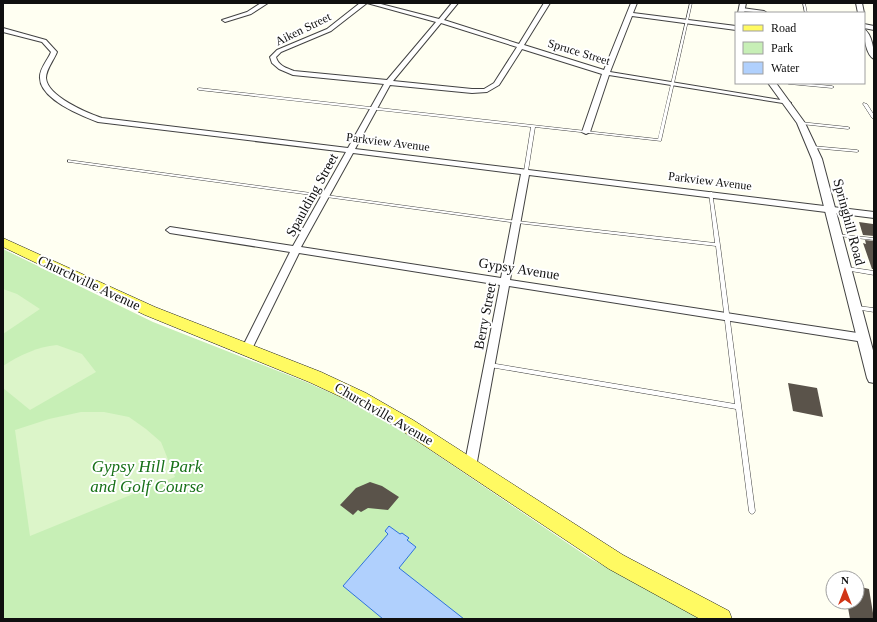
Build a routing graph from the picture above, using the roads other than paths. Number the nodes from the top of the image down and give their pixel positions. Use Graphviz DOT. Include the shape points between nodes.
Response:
graph roads {
  1 [pos="265,3"];
  2 [pos="364,3"];
  3 [pos="370,3"];
  4 [pos="455,3"];
  5 [pos="547,3"];
  6 [pos="634,3"];
  7 [pos="691,3"];
  8 [pos="742,9"];
  9 [pos="758,12"];
  10 [pos="630,14"];
  11 [pos="225,20"];
  12 [pos="441,21"];
  13 [pos="687,21"];
  14 [pos="735,28"];
  15 [pos="3,30"];
  16 [pos="865,34"];
  17 [pos="522,46"];
  18 [pos="874,57"];
  19 [pos="606,73"];
  20 [pos="388,83"];
  21 [pos="672,84"];
  22 [pos="773,84"];
  23 [pos="800,84"];
  24 [pos="832,87"];
  25 [pos="199,89"];
  26 [pos="787,103"];
  27 [pos="865,104"];
  28 [pos="374,109"];
  29 [pos="874,118"];
  30 [pos="801,123"];
  31 [pos="533,126"];
  32 [pos="848,128"];
  33 [pos="586,132"];
  34 [pos="813,147"];
  35 [pos="352,150"];
  36 [pos="857,151"];
  37 [pos="69,160"];
  38 [pos="526,171"];
  39 [pos="711,194"];
  40 [pos="325,196"];
  41 [pos="831,209"];
  42 [pos="874,215"];
  43 [pos="517,222"];
  44 [pos="170,230"];
  45 [pos="838,235"];
  46 [pos="874,239"];
  47 [pos="3,242"];
  48 [pos="718,245"];
  49 [pos="296,249"];
  50 [pos="847,269"];
  51 [pos="874,273"];
  52 [pos="507,281"];
  53 [pos="856,308"];
  54 [pos="874,310"];
  55 [pos="727,316"];
  56 [pos="868,344"];
  57 [pos="246,350"];
  58 [pos="490,365"];
  59 [pos="874,378"];
  60 [pos="739,407"];
  61 [pos="470,467"];
  62 [pos="752,511"];
  63 [pos="721,619"];
  1 -- 11 [label="street" via="249,13"];
  2 -- 20 [label="street, Aiken Street" via="329,30 279,51 273,61 293,73"];
  3 -- 12 [label="street, Spruce Street"];
  4 -- 12 [label="street, Spaulding Street"];
  5 -- 17 [label="street"];
  6 -- 10 [label="street"];
  7 -- 13 [label="lane"];
  8 -- 9 [label="street"];
  10 -- 13 [label="street"];
  10 -- 19 [label="street"];
  12 -- 17 [label="street, Spruce Street"];
  12 -- 20 [label="street, Spaulding Street"];
  13 -- 14 [label="street"];
  13 -- 21 [label="lane"];
  15 -- 35 [label="street, Parkview Avenue" via="47,43 54,52 43,77 46,88 60,100 93,117"];
  16 -- 18 [label="street"];
  17 -- 19 [label="street, Spruce Street"];
  17 -- 20 [label="street" via="497,84 485,91"];
  19 -- 21 [label="street, Spruce Street"];
  19 -- 33 [label="street"];
  20 -- 28 [label="street, Spaulding Street"];
  21 -- 26 [label="street, Spruce Street"];
  21 -- 33 [label="lane" via="660,140"];
  22 -- 26 [label="street, Springhill Road"];
  23 -- 24 [label="lane"];
  25 -- 28 [label="lane"];
  26 -- 30 [label="street, Springhill Road"];
  27 -- 29 [label="lane"];
  28 -- 31 [label="lane"];
  28 -- 35 [label="street, Spaulding Street"];
  30 -- 32 [label="lane"];
  30 -- 34 [label="street, Springhill Road"];
  31 -- 33 [label="lane"];
  31 -- 38 [label="lane"];
  34 -- 36 [label="lane"];
  34 -- 41 [label="street, Springhill Road"];
  35 -- 38 [label="street, Parkview Avenue"];
  35 -- 40 [label="street, Spaulding Street"];
  37 -- 40 [label="lane"];
  38 -- 39 [label="street, Parkview Avenue"];
  38 -- 43 [label="street, Berry Street"];
  39 -- 41 [label="street, Parkview Avenue"];
  39 -- 48 [label="lane"];
  40 -- 43 [label="lane"];
  40 -- 49 [label="street, Spaulding Street"];
  41 -- 42 [label="street, Parkview Avenue"];
  41 -- 45 [label="street, Springhill Road"];
  43 -- 48 [label="lane"];
  43 -- 52 [label="street, Berry Street"];
  44 -- 49 [label="street, Gypsy Avenue"];
  45 -- 46 [label="lane"];
  45 -- 50 [label="street, Springhill Road"];
  47 -- 57 [label="main road, Churchville Avenue" via="150,311"];
  48 -- 55 [label="lane"];
  49 -- 52 [label="street, Gypsy Avenue"];
  49 -- 57 [label="street, Spaulding Street"];
  50 -- 51 [label="lane"];
  50 -- 53 [label="street, Springhill Road"];
  52 -- 55 [label="street, Gypsy Avenue"];
  52 -- 58 [label="street, Berry Street"];
  53 -- 54 [label="lane"];
  53 -- 56 [label="street, Springhill Road"];
  55 -- 56 [label="street, Gypsy Avenue"];
  55 -- 60 [label="lane"];
  56 -- 59 [label="street, Springhill Road"];
  57 -- 61 [label="main road, Churchville Avenue" via="316,377 360,398 407,425"];
  58 -- 60 [label="lane"];
  58 -- 61 [label="street, Berry Street"];
  60 -- 62 [label="lane"];
  61 -- 63 [label="main road, Churchville Avenue" via="616,562"];
}
